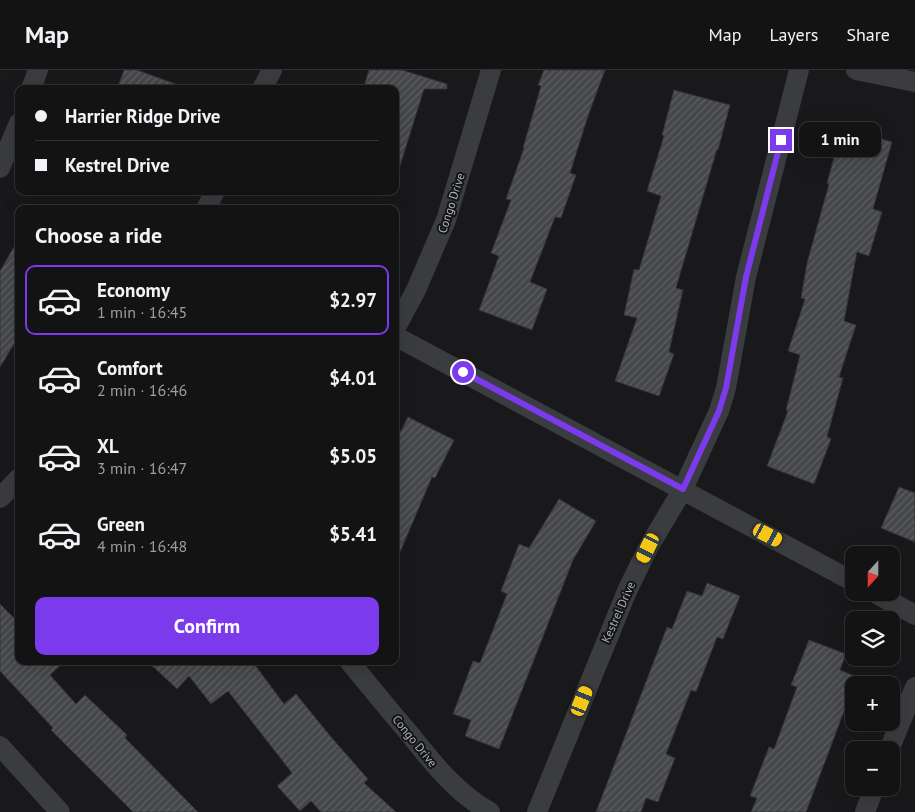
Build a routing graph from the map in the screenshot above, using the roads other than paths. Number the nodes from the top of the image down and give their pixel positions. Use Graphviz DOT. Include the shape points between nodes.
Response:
graph roads {
  1 [pos="38,70"];
  2 [pos="272,70"];
  3 [pos="491,70"];
  4 [pos="799,70"];
  5 [pos="856,70"];
  6 [pos="915,82"];
  7 [pos="32,85"];
  8 [pos="264,85"];
  9 [pos="15,132"];
  10 [pos="0,168"];
  11 [pos="399,322"];
  12 [pos="399,338"];
  13 [pos="15,482"];
  14 [pos="683,489"];
  15 [pos="0,498"];
  16 [pos="845,577"];
  17 [pos="890,601"];
  18 [pos="915,615"];
  19 [pos="352,665"];
  20 [pos="915,687"];
  21 [pos="893,741"];
  22 [pos="0,746"];
  23 [pos="871,796"];
  24 [pos="60,812"];
  25 [pos="490,812"];
  26 [pos="537,812"];
  27 [pos="865,812"];
  1 -- 7 [label="street"];
  2 -- 8 [label="street"];
  3 -- 11 [label="street, Congo Drive" via="446,220"];
  4 -- 14 [label="street, Kestrel Drive" via="746,277 726,388 719,411"];
  5 -- 6 [label="street"];
  9 -- 10 [label="street"];
  12 -- 14 [label="street"];
  13 -- 15 [label="street"];
  14 -- 16 [label="street"];
  14 -- 26 [label="street, Kestrel Drive" via="627,591"];
  17 -- 18 [label="street"];
  19 -- 25 [label="street, Congo Drive" via="439,770 459,790"];
  20 -- 21 [label="street"];
  22 -- 24 [label="street"];
  23 -- 27 [label="street"];
}
